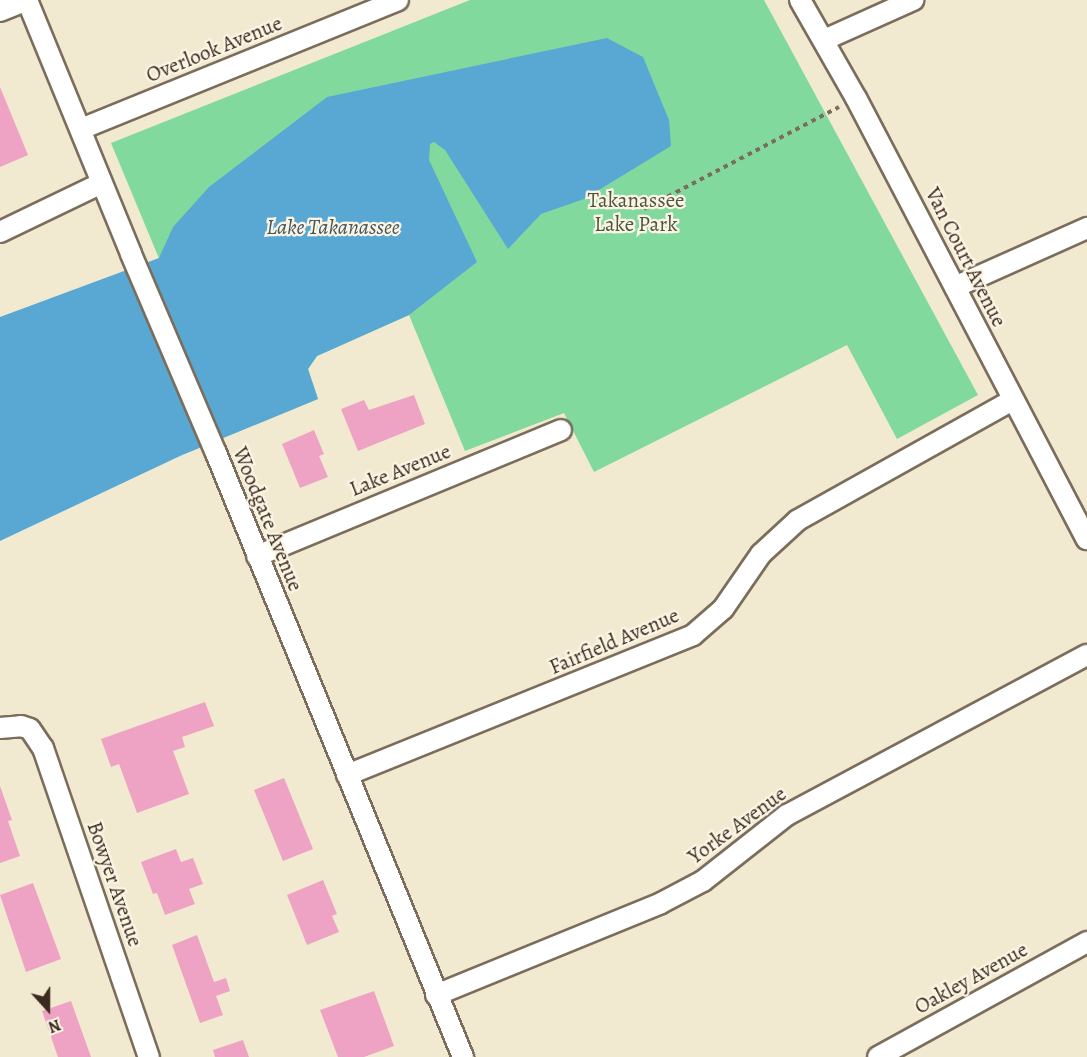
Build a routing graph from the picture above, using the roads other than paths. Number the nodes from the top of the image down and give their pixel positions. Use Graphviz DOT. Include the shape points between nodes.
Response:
graph roads {
  1 [pos="27,0"];
  2 [pos="398,0"];
  3 [pos="800,0"];
  4 [pos="913,0"];
  5 [pos="0,11"];
  6 [pos="824,40"];
  7 [pos="81,129"];
  8 [pos="102,183"];
  9 [pos="1087,228"];
  10 [pos="0,232"];
  11 [pos="955,287"];
  12 [pos="1013,400"];
  13 [pos="561,430"];
  14 [pos="1087,539"];
  15 [pos="257,556"];
  16 [pos="1087,655"];
  17 [pos="0,728"];
  18 [pos="347,775"];
  19 [pos="1087,942"];
  20 [pos="436,995"];
  21 [pos="148,1057"];
  22 [pos="462,1057"];
  23 [pos="878,1057"];
  1 -- 5 [label="street"];
  1 -- 7 [label="street, Woodgate Avenue"];
  2 -- 7 [label="street, Overlook Avenue"];
  3 -- 6 [label="street, Van Court Avenue"];
  4 -- 6 [label="street"];
  6 -- 11 [label="street, Van Court Avenue"];
  7 -- 8 [label="street, Woodgate Avenue"];
  8 -- 10 [label="street"];
  8 -- 15 [label="street, Woodgate Avenue"];
  9 -- 11 [label="street"];
  11 -- 12 [label="street, Van Court Avenue"];
  12 -- 14 [label="street, Van Court Avenue"];
  12 -- 18 [label="street, Fairfield Avenue" via="798,520 761,554 723,609 693,635"];
  13 -- 15 [label="street, Lake Avenue"];
  15 -- 18 [label="street, Woodgate Avenue"];
  16 -- 20 [label="street, Yorke Avenue" via="787,815 703,881 661,903"];
  17 -- 21 [label="street, Bowyer Avenue" via="30,729 43,748"];
  18 -- 20 [label="street, Woodgate Avenue"];
  19 -- 23 [label="street, Oakley Avenue"];
  20 -- 22 [label="street, Woodgate Avenue"];
}
